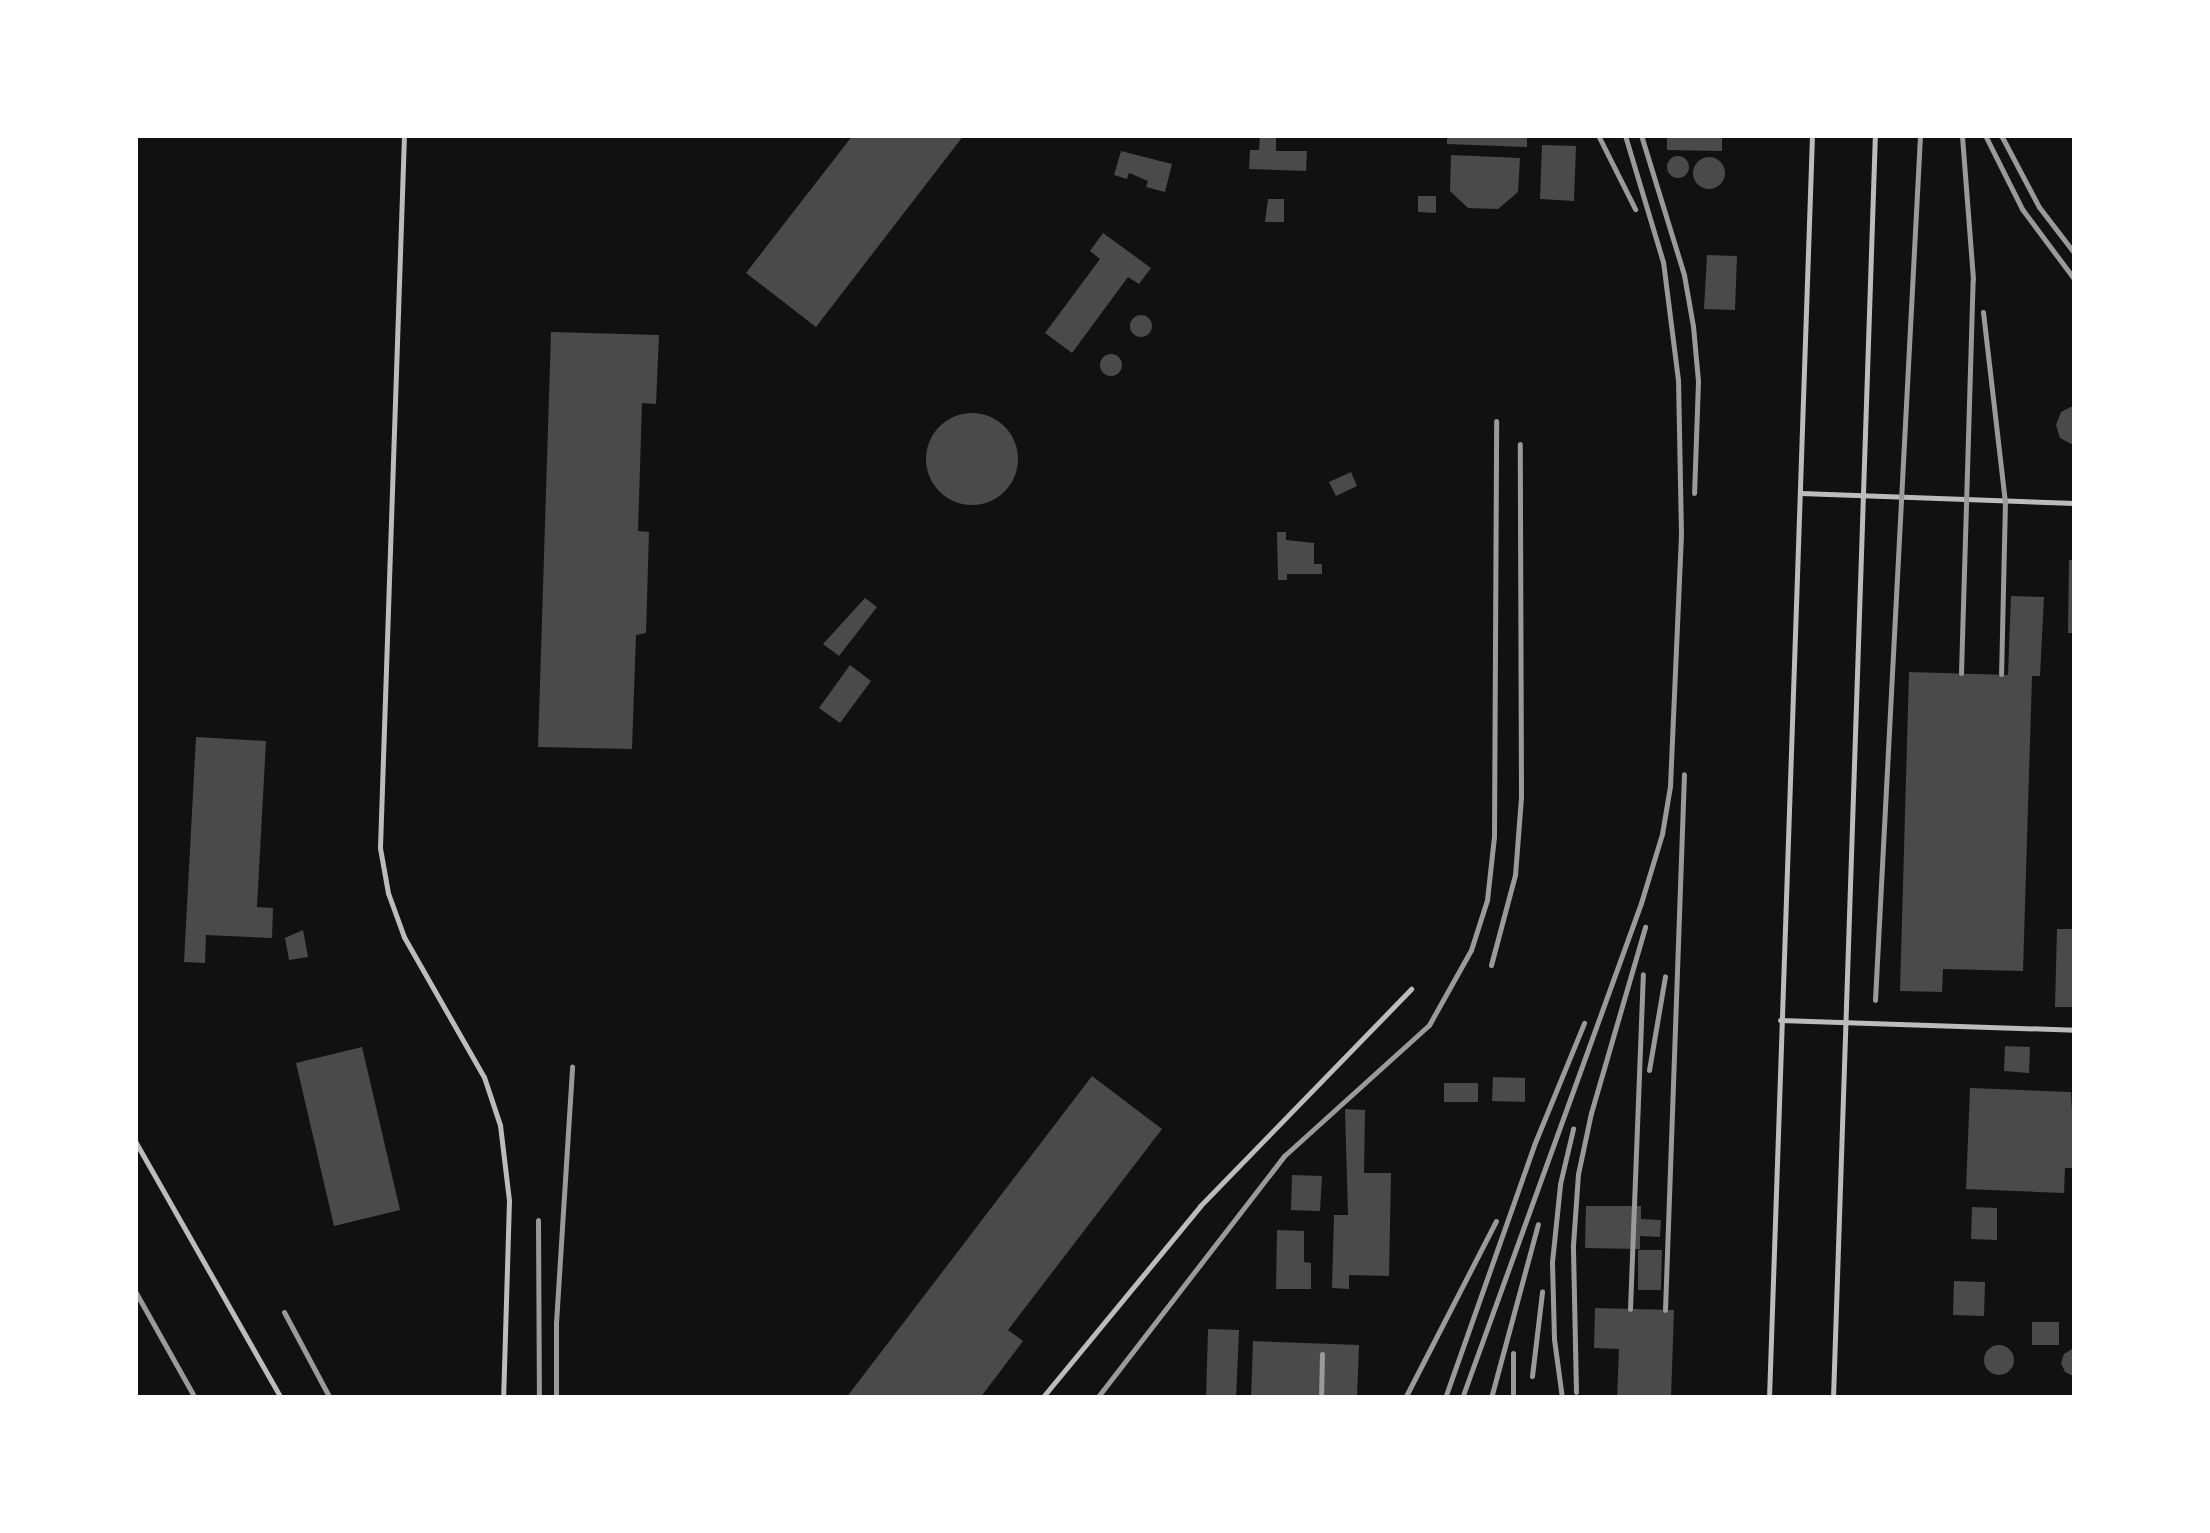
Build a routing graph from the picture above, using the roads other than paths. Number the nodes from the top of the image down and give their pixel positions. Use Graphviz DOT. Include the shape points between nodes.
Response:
graph roads {
  1 [pos="404,135"];
  2 [pos="1812,135"];
  3 [pos="1875,135"];
  4 [pos="1801,493"];
  5 [pos="1864,496"];
  6 [pos="2075,503"];
  7 [pos="1411,989"];
  8 [pos="1780,1020"];
  9 [pos="1845,1022"];
  10 [pos="2075,1030"];
  11 [pos="135,1141"];
  12 [pos="281,1398"];
  13 [pos="503,1398"];
  14 [pos="1042,1398"];
  15 [pos="1769,1398"];
  16 [pos="1833,1398"];
  1 -- 13 [label="lane" via="380,848 404,937 484,1077 500,1125 509,1200"];
  2 -- 4 [label="lane"];
  3 -- 5 [label="lane"];
  4 -- 5 [label="lane"];
  4 -- 8 [label="lane"];
  5 -- 6 [label="lane"];
  5 -- 9 [label="lane"];
  7 -- 14 [label="lane" via="1200,1206"];
  8 -- 9 [label="lane"];
  8 -- 15 [label="lane"];
  9 -- 10 [label="lane"];
  9 -- 16 [label="lane"];
  11 -- 12 [label="lane"];
}
